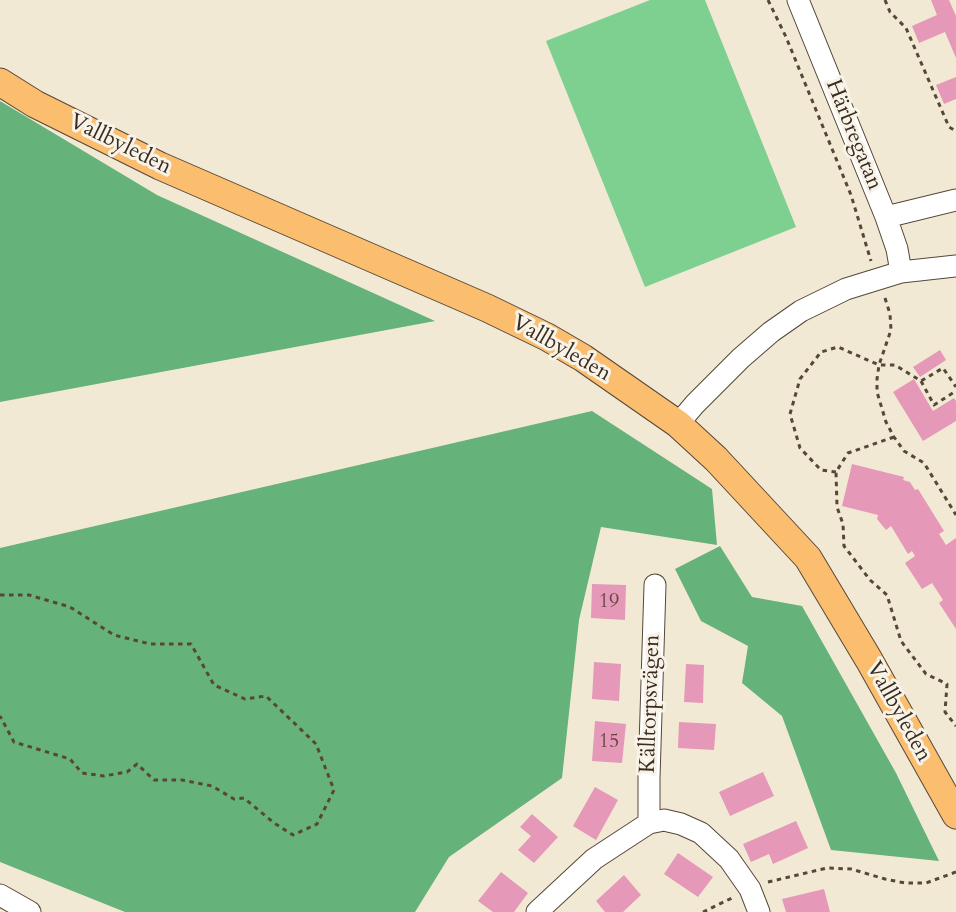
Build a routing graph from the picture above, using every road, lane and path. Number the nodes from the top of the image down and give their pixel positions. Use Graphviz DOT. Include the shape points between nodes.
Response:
graph roads {
  1 [pos="768,0"];
  2 [pos="798,0"];
  3 [pos="885,0"];
  4 [pos="0,82"];
  5 [pos="956,131"];
  6 [pos="956,200"];
  7 [pos="886,217"];
  8 [pos="956,266"];
  9 [pos="901,272"];
  10 [pos="878,279"];
  11 [pos="879,365"];
  12 [pos="921,381"];
  13 [pos="956,389"];
  14 [pos="678,424"];
  15 [pos="894,437"];
  16 [pos="836,472"];
  17 [pos="956,515"];
  18 [pos="655,585"];
  19 [pos="0,595"];
  20 [pos="0,716"];
  21 [pos="956,726"];
  22 [pos="956,815"];
  23 [pos="649,823"];
  24 [pos="956,872"];
  25 [pos="750,889"];
  26 [pos="0,895"];
  27 [pos="30,912"];
  28 [pos="537,912"];
  29 [pos="703,912"];
  30 [pos="759,912"];
  1 -- 10 [label="path" via="851,195"];
  2 -- 7 [label="street, Härbregatan"];
  3 -- 5 [label="path" via="890,12 906,28 949,128"];
  4 -- 14 [label="main road, Vallbyleden" via="35,104 160,166 547,337"];
  6 -- 7 [label="street"];
  7 -- 9 [label="street, Härbregatan"];
  8 -- 9 [label="street"];
  9 -- 10 [label="street"];
  10 -- 11 [label="path" via="891,321"];
  10 -- 14 [label="street" via="801,311 741,358"];
  11 -- 12 [label="path" via="895,365"];
  11 -- 15 [label="path" via="878,392"];
  11 -- 16 [label="path" via="838,347 820,352 800,379 790,414 801,448 821,470"];
  12 -- 13 [label="path" via="943,368"];
  12 -- 13 [label="path" via="934,405"];
  14 -- 22 [label="main road, Vallbyleden" via="808,558"];
  15 -- 16 [label="path" via="848,453"];
  15 -- 17 [label="path" via="904,451 924,464"];
  16 -- 21 [label="path" via="844,546 887,595 901,641 926,674 947,684 945,712"];
  18 -- 23 [label="street, Källtorpsvägen"];
  19 -- 20 [label="path" via="29,594 70,607 114,635 150,644 191,644 214,685 245,699 266,696 291,718 316,744 334,790 317,824 294,835 244,798 234,799 212,786 182,780 154,780 137,764 127,772 104,776 82,773 70,759 14,742"];
  23 -- 25 [label="street" via="664,820 701,833 729,859"];
  23 -- 28 [label="street" via="594,859"];
  24 -- 25 [label="path" via="926,883 905,883 851,869 827,868"];
  25 -- 29 [label="path"];
  25 -- 30 [label="street"];
  26 -- 27 [label="street"];
}
